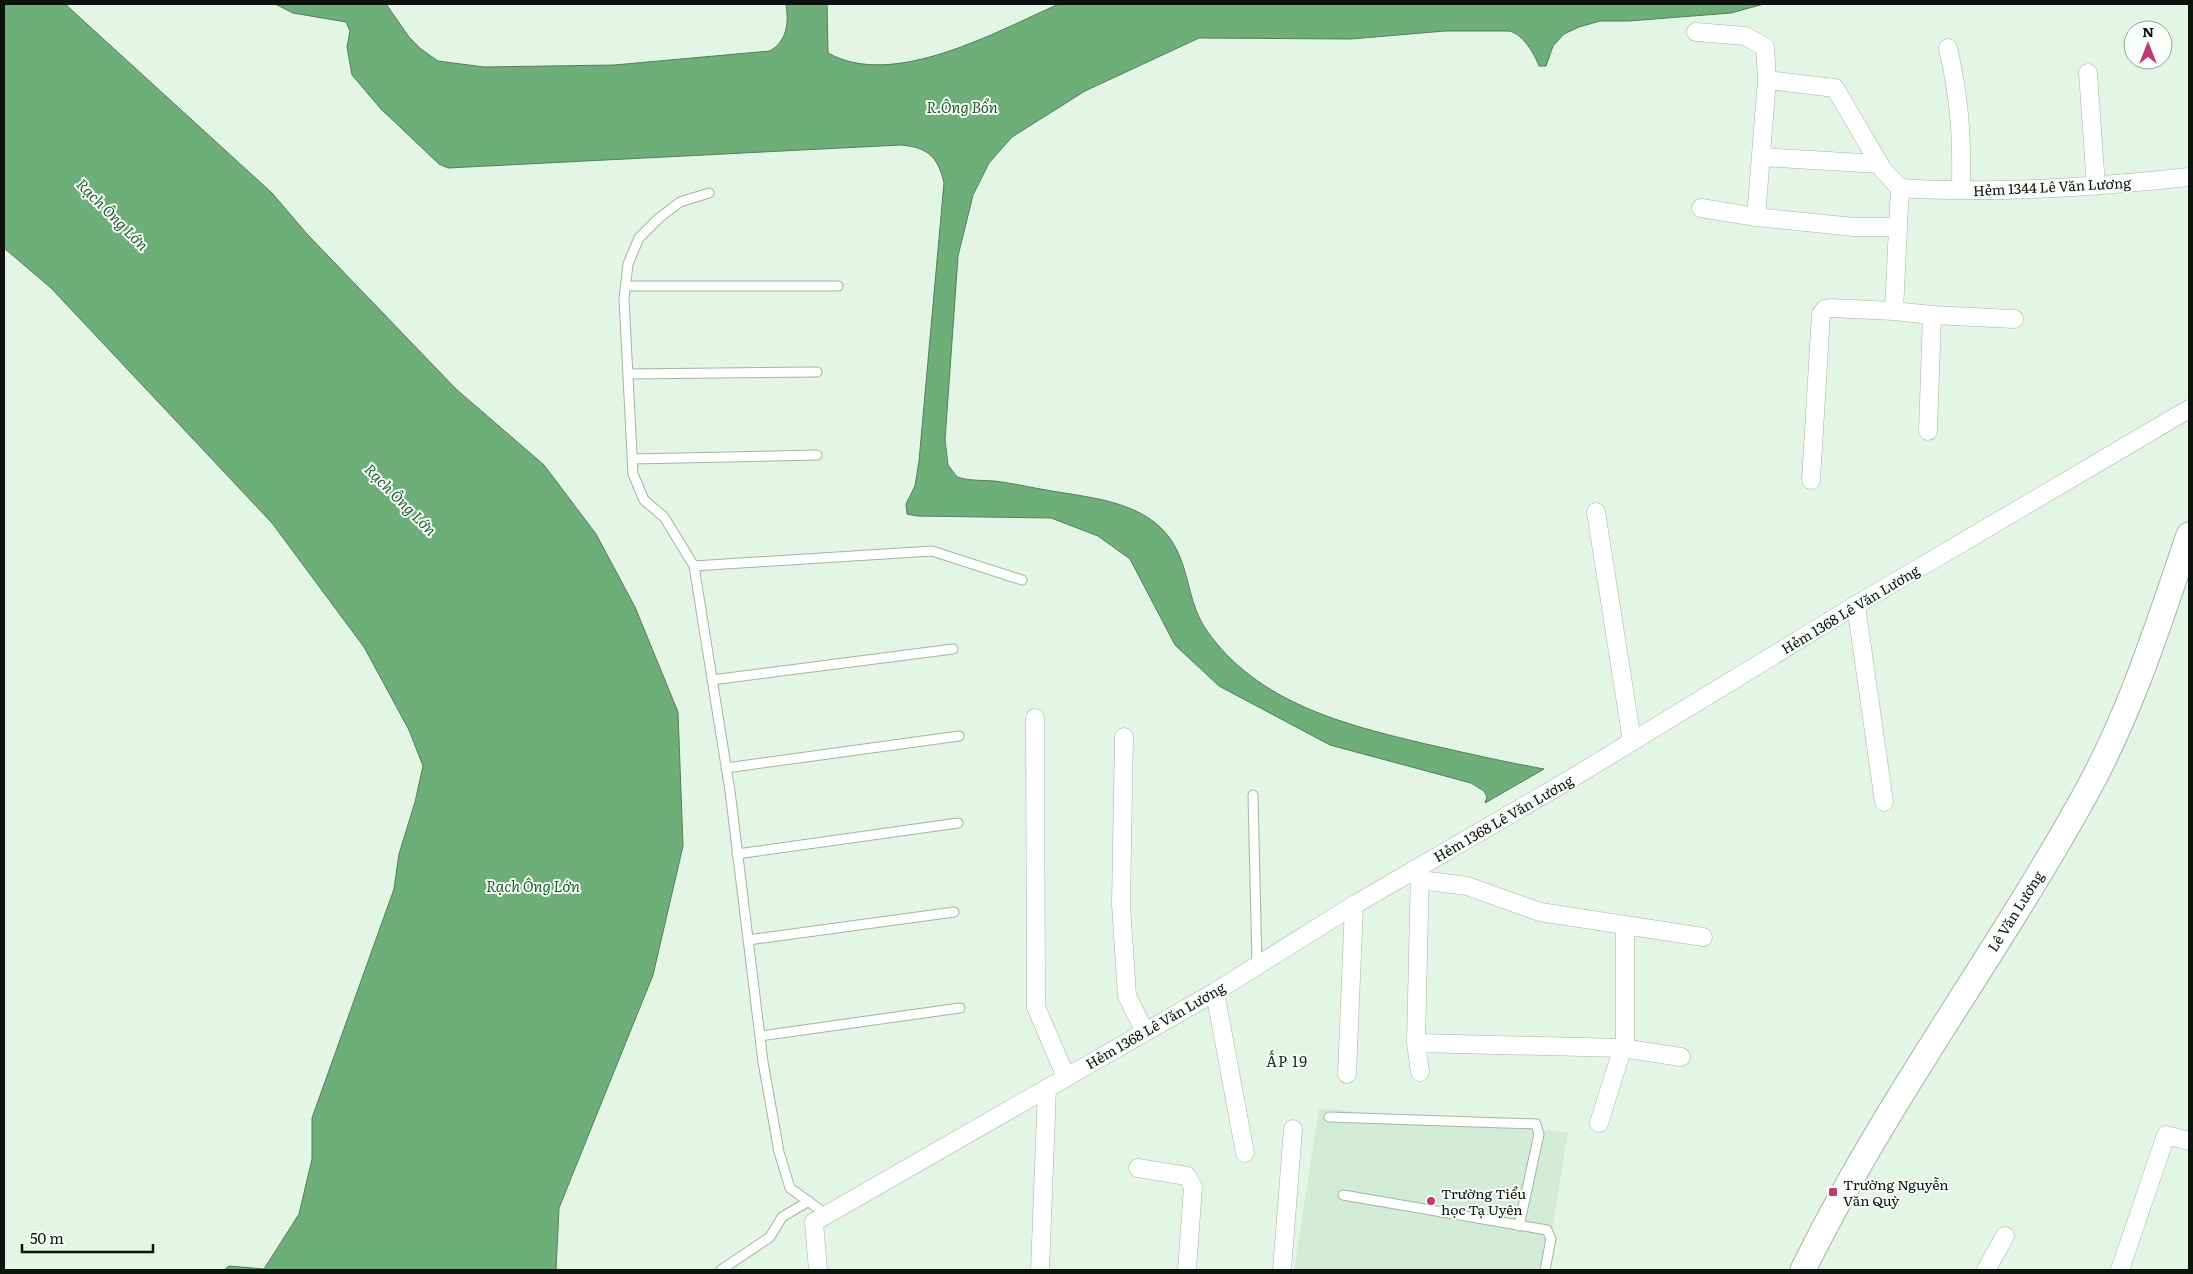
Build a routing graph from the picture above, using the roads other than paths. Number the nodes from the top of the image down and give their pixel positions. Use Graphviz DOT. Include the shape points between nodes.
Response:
graph roads {
  1 [pos="1696,32"];
  2 [pos="1948,48"];
  3 [pos="2088,73"];
  4 [pos="1767,80"];
  5 [pos="1761,157"];
  6 [pos="1879,164"];
  7 [pos="2189,177"];
  8 [pos="2096,186"];
  9 [pos="1900,188"];
  10 [pos="1953,190"];
  11 [pos="709,193"];
  12 [pos="1701,208"];
  13 [pos="1756,217"];
  14 [pos="1898,227"];
  15 [pos="626,286"];
  16 [pos="838,286"];
  17 [pos="1894,311"];
  18 [pos="1932,315"];
  19 [pos="2014,319"];
  20 [pos="817,372"];
  21 [pos="628,374"];
  22 [pos="2189,409"];
  23 [pos="1928,431"];
  24 [pos="817,455"];
  25 [pos="632,459"];
  26 [pos="1811,480"];
  27 [pos="1596,512"];
  28 [pos="2189,534"];
  29 [pos="694,566"];
  30 [pos="1022,580"];
  31 [pos="1856,605"];
  32 [pos="954,649"];
  33 [pos="712,680"];
  34 [pos="1035,718"];
  35 [pos="959,736"];
  36 [pos="1124,737"];
  37 [pos="1632,741"];
  38 [pos="726,768"];
  39 [pos="1253,795"];
  40 [pos="1884,802"];
  41 [pos="958,823"];
  42 [pos="737,854"];
  43 [pos="1420,873"];
  44 [pos="1354,905"];
  45 [pos="954,912"];
  46 [pos="1624,927"];
  47 [pos="1703,937"];
  48 [pos="748,940"];
  49 [pos="1257,965"];
  50 [pos="1215,992"];
  51 [pos="960,1008"];
  52 [pos="1145,1032"];
  53 [pos="760,1036"];
  54 [pos="1416,1043"];
  55 [pos="1622,1048"];
  56 [pos="1681,1057"];
  57 [pos="1420,1072"];
  58 [pos="1347,1074"];
  59 [pos="1066,1077"];
  60 [pos="1047,1088"];
  61 [pos="1329,1118"];
  62 [pos="1599,1123"];
  63 [pos="1294,1129"];
  64 [pos="2189,1141"];
  65 [pos="1244,1153"];
  66 [pos="1138,1168"];
  67 [pos="1343,1195"];
  68 [pos="809,1201"];
  69 [pos="820,1219"];
  70 [pos="1519,1226"];
  71 [pos="2005,1236"];
  72 [pos="721,1270"];
  73 [pos="818,1270"];
  74 [pos="1040,1270"];
  75 [pos="1187,1270"];
  76 [pos="1282,1270"];
  77 [pos="1545,1270"];
  78 [pos="1804,1270"];
  79 [pos="1986,1270"];
  80 [pos="2120,1270"];
  1 -- 4 [label="street" via="1745,36 1765,47"];
  2 -- 10 [label="street" via="1958,92 1962,131"];
  3 -- 8 [label="street"];
  4 -- 5 [label="street"];
  4 -- 6 [label="street" via="1835,88"];
  5 -- 6 [label="street"];
  5 -- 13 [label="street"];
  6 -- 9 [label="street"];
  7 -- 8 [label="street, Hẻm 1344 Lê Văn Lương"];
  8 -- 10 [label="street, Hẻm 1344 Lê Văn Lương"];
  9 -- 10 [label="street, Hẻm 1344 Lê Văn Lương"];
  9 -- 14 [label="street"];
  11 -- 15 [label="lane" via="680,202 639,238 628,264"];
  12 -- 13 [label="street"];
  13 -- 14 [label="street" via="1854,227"];
  14 -- 17 [label="street"];
  15 -- 16 [label="lane"];
  15 -- 21 [label="lane"];
  17 -- 18 [label="street"];
  17 -- 26 [label="street" via="1830,308 1821,314"];
  18 -- 19 [label="street"];
  18 -- 23 [label="street"];
  20 -- 21 [label="lane"];
  21 -- 25 [label="lane"];
  22 -- 31 [label="street, Hẻm 1368 Lê Văn Lương"];
  24 -- 25 [label="lane"];
  25 -- 29 [label="lane" via="633,474 644,500 664,517"];
  27 -- 37 [label="street"];
  28 -- 78 [label="main road, Lê Văn Lương" via="2124,719 2086,794 1866,1152"];
  29 -- 30 [label="lane" via="932,551"];
  29 -- 33 [label="lane"];
  31 -- 37 [label="street, Hẻm 1368 Lê Văn Lương"];
  31 -- 40 [label="street"];
  32 -- 33 [label="lane"];
  33 -- 38 [label="lane"];
  34 -- 59 [label="street" via="1036,1007"];
  35 -- 38 [label="lane"];
  36 -- 52 [label="street" via="1121,904 1127,996"];
  37 -- 43 [label="street, Hẻm 1368 Lê Văn Lương"];
  38 -- 42 [label="lane"];
  39 -- 49 [label="lane"];
  41 -- 42 [label="lane"];
  42 -- 48 [label="lane"];
  43 -- 44 [label="street, Hẻm 1368 Lê Văn Lương"];
  43 -- 46 [label="street" via="1540,912 1606,921"];
  43 -- 54 [label="street"];
  44 -- 49 [label="street, Hẻm 1368 Lê Văn Lương"];
  44 -- 58 [label="street"];
  45 -- 48 [label="lane"];
  46 -- 47 [label="street"];
  46 -- 55 [label="street"];
  48 -- 53 [label="lane"];
  49 -- 50 [label="street, Hẻm 1368 Lê Văn Lương"];
  50 -- 52 [label="street, Hẻm 1368 Lê Văn Lương"];
  50 -- 65 [label="street"];
  51 -- 53 [label="lane"];
  52 -- 59 [label="street, Hẻm 1368 Lê Văn Lương"];
  53 -- 68 [label="lane" via="778,1152 790,1188"];
  54 -- 55 [label="street"];
  54 -- 57 [label="street"];
  55 -- 56 [label="street"];
  55 -- 62 [label="street"];
  59 -- 60 [label="street, Hẻm 1368 Lê Văn Lương"];
  60 -- 69 [label="street, Hẻm 1368 Lê Văn Lương"];
  60 -- 74 [label="street"];
  61 -- 70 [label="lane" via="1536,1124 1539,1134"];
  63 -- 76 [label="street"];
  64 -- 80 [label="street" via="2166,1135"];
  66 -- 75 [label="street" via="1187,1176 1193,1187"];
  67 -- 70 [label="lane"];
  68 -- 69 [label="lane"];
  68 -- 72 [label="lane" via="782,1218 770,1237"];
  69 -- 73 [label="street" via="815,1244"];
  70 -- 77 [label="lane" via="1547,1230 1551,1239"];
  71 -- 79 [label="street"];
}
